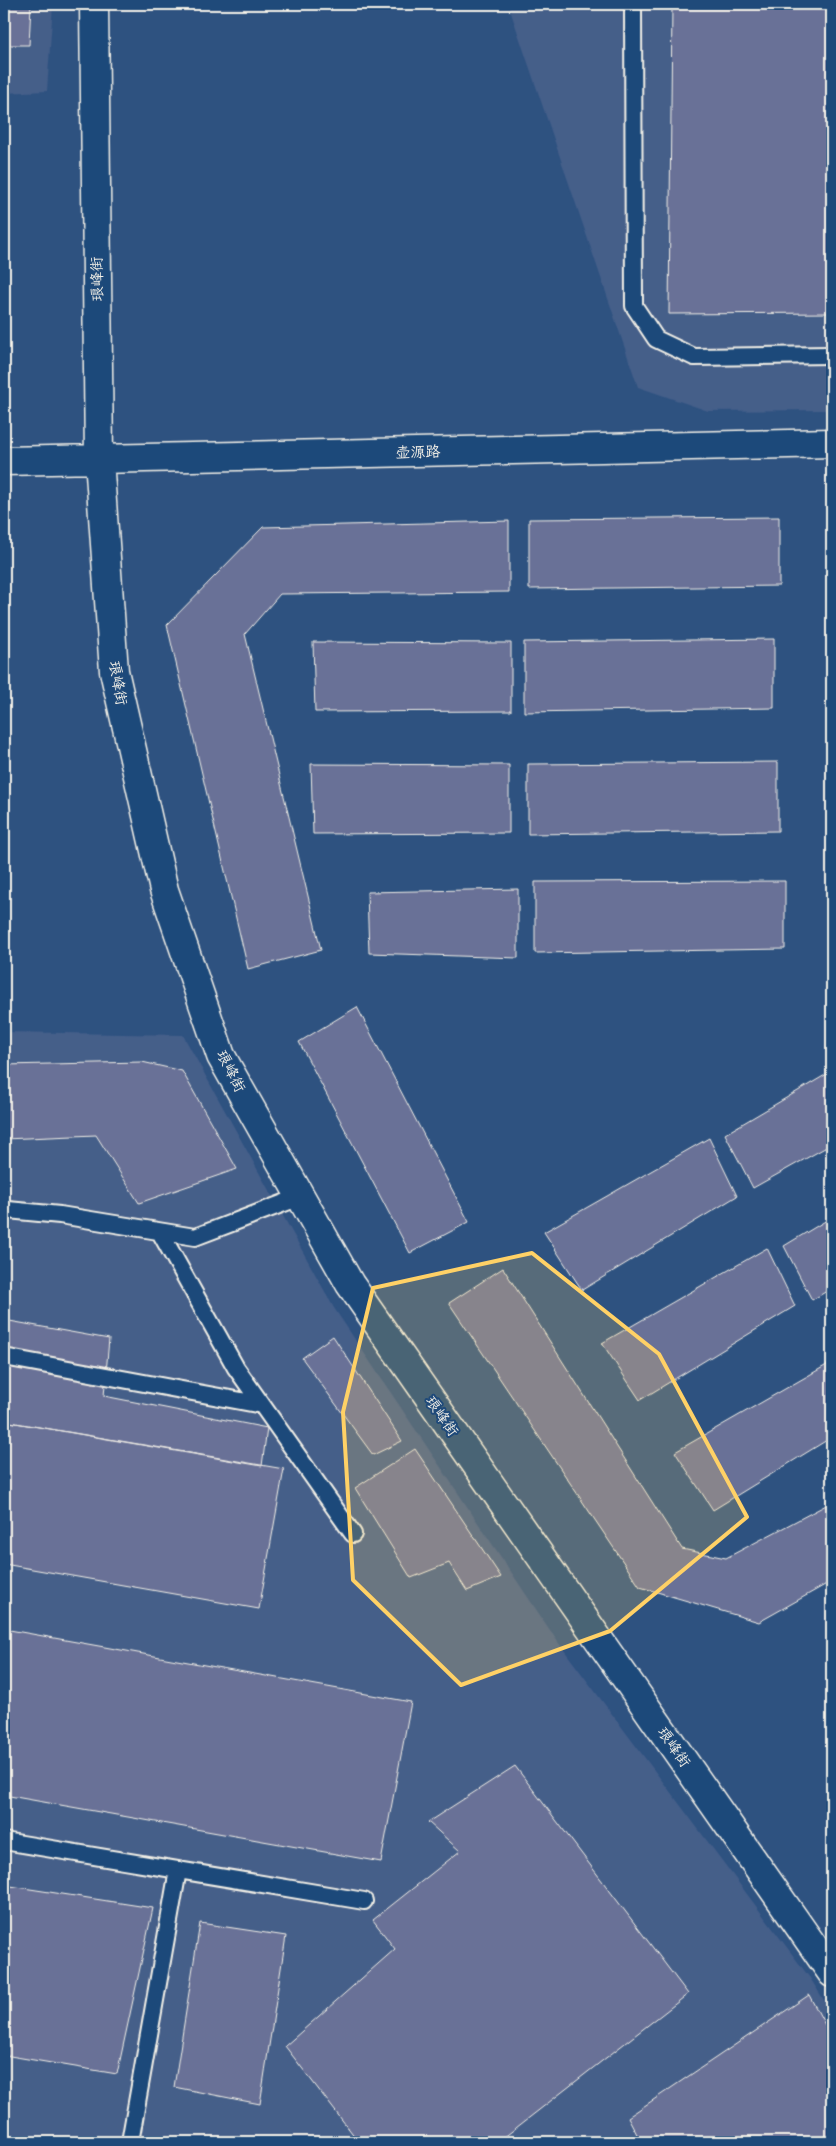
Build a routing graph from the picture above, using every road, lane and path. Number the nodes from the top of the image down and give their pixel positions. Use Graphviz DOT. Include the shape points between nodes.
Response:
graph roads {
  1 [pos="94,4"];
  2 [pos="633,4"];
  3 [pos="832,355"];
  4 [pos="832,443"];
  5 [pos="98,459"];
  6 [pos="4,461"];
  7 [pos="300,1197"];
  8 [pos="4,1213"];
  9 [pos="160,1232"];
  10 [pos="4,1357"];
  11 [pos="262,1405"];
  12 [pos="353,1534"];
  13 [pos="4,1841"];
  14 [pos="178,1870"];
  15 [pos="364,1900"];
  16 [pos="832,1973"];
  17 [pos="130,2142"];
  1 -- 5 [label="street, 琅峰街"];
  2 -- 3 [label="lane" via="634,306 656,339 694,357"];
  4 -- 5 [label="street, 壶源路"];
  5 -- 6 [label="street, 壶源路"];
  5 -- 7 [label="street, 琅峰街" via="114,671 164,890 221,1056"];
  7 -- 9 [label="lane" via="194,1237"];
  7 -- 16 [label="street, 琅峰街" via="350,1284"];
  8 -- 9 [label="lane" via="8,1210 60,1215"];
  9 -- 11 [label="lane" via="236,1368"];
  10 -- 11 [label="lane"];
  11 -- 12 [label="lane"];
  13 -- 14 [label="lane"];
  14 -- 15 [label="lane"];
  14 -- 17 [label="lane"];
}
